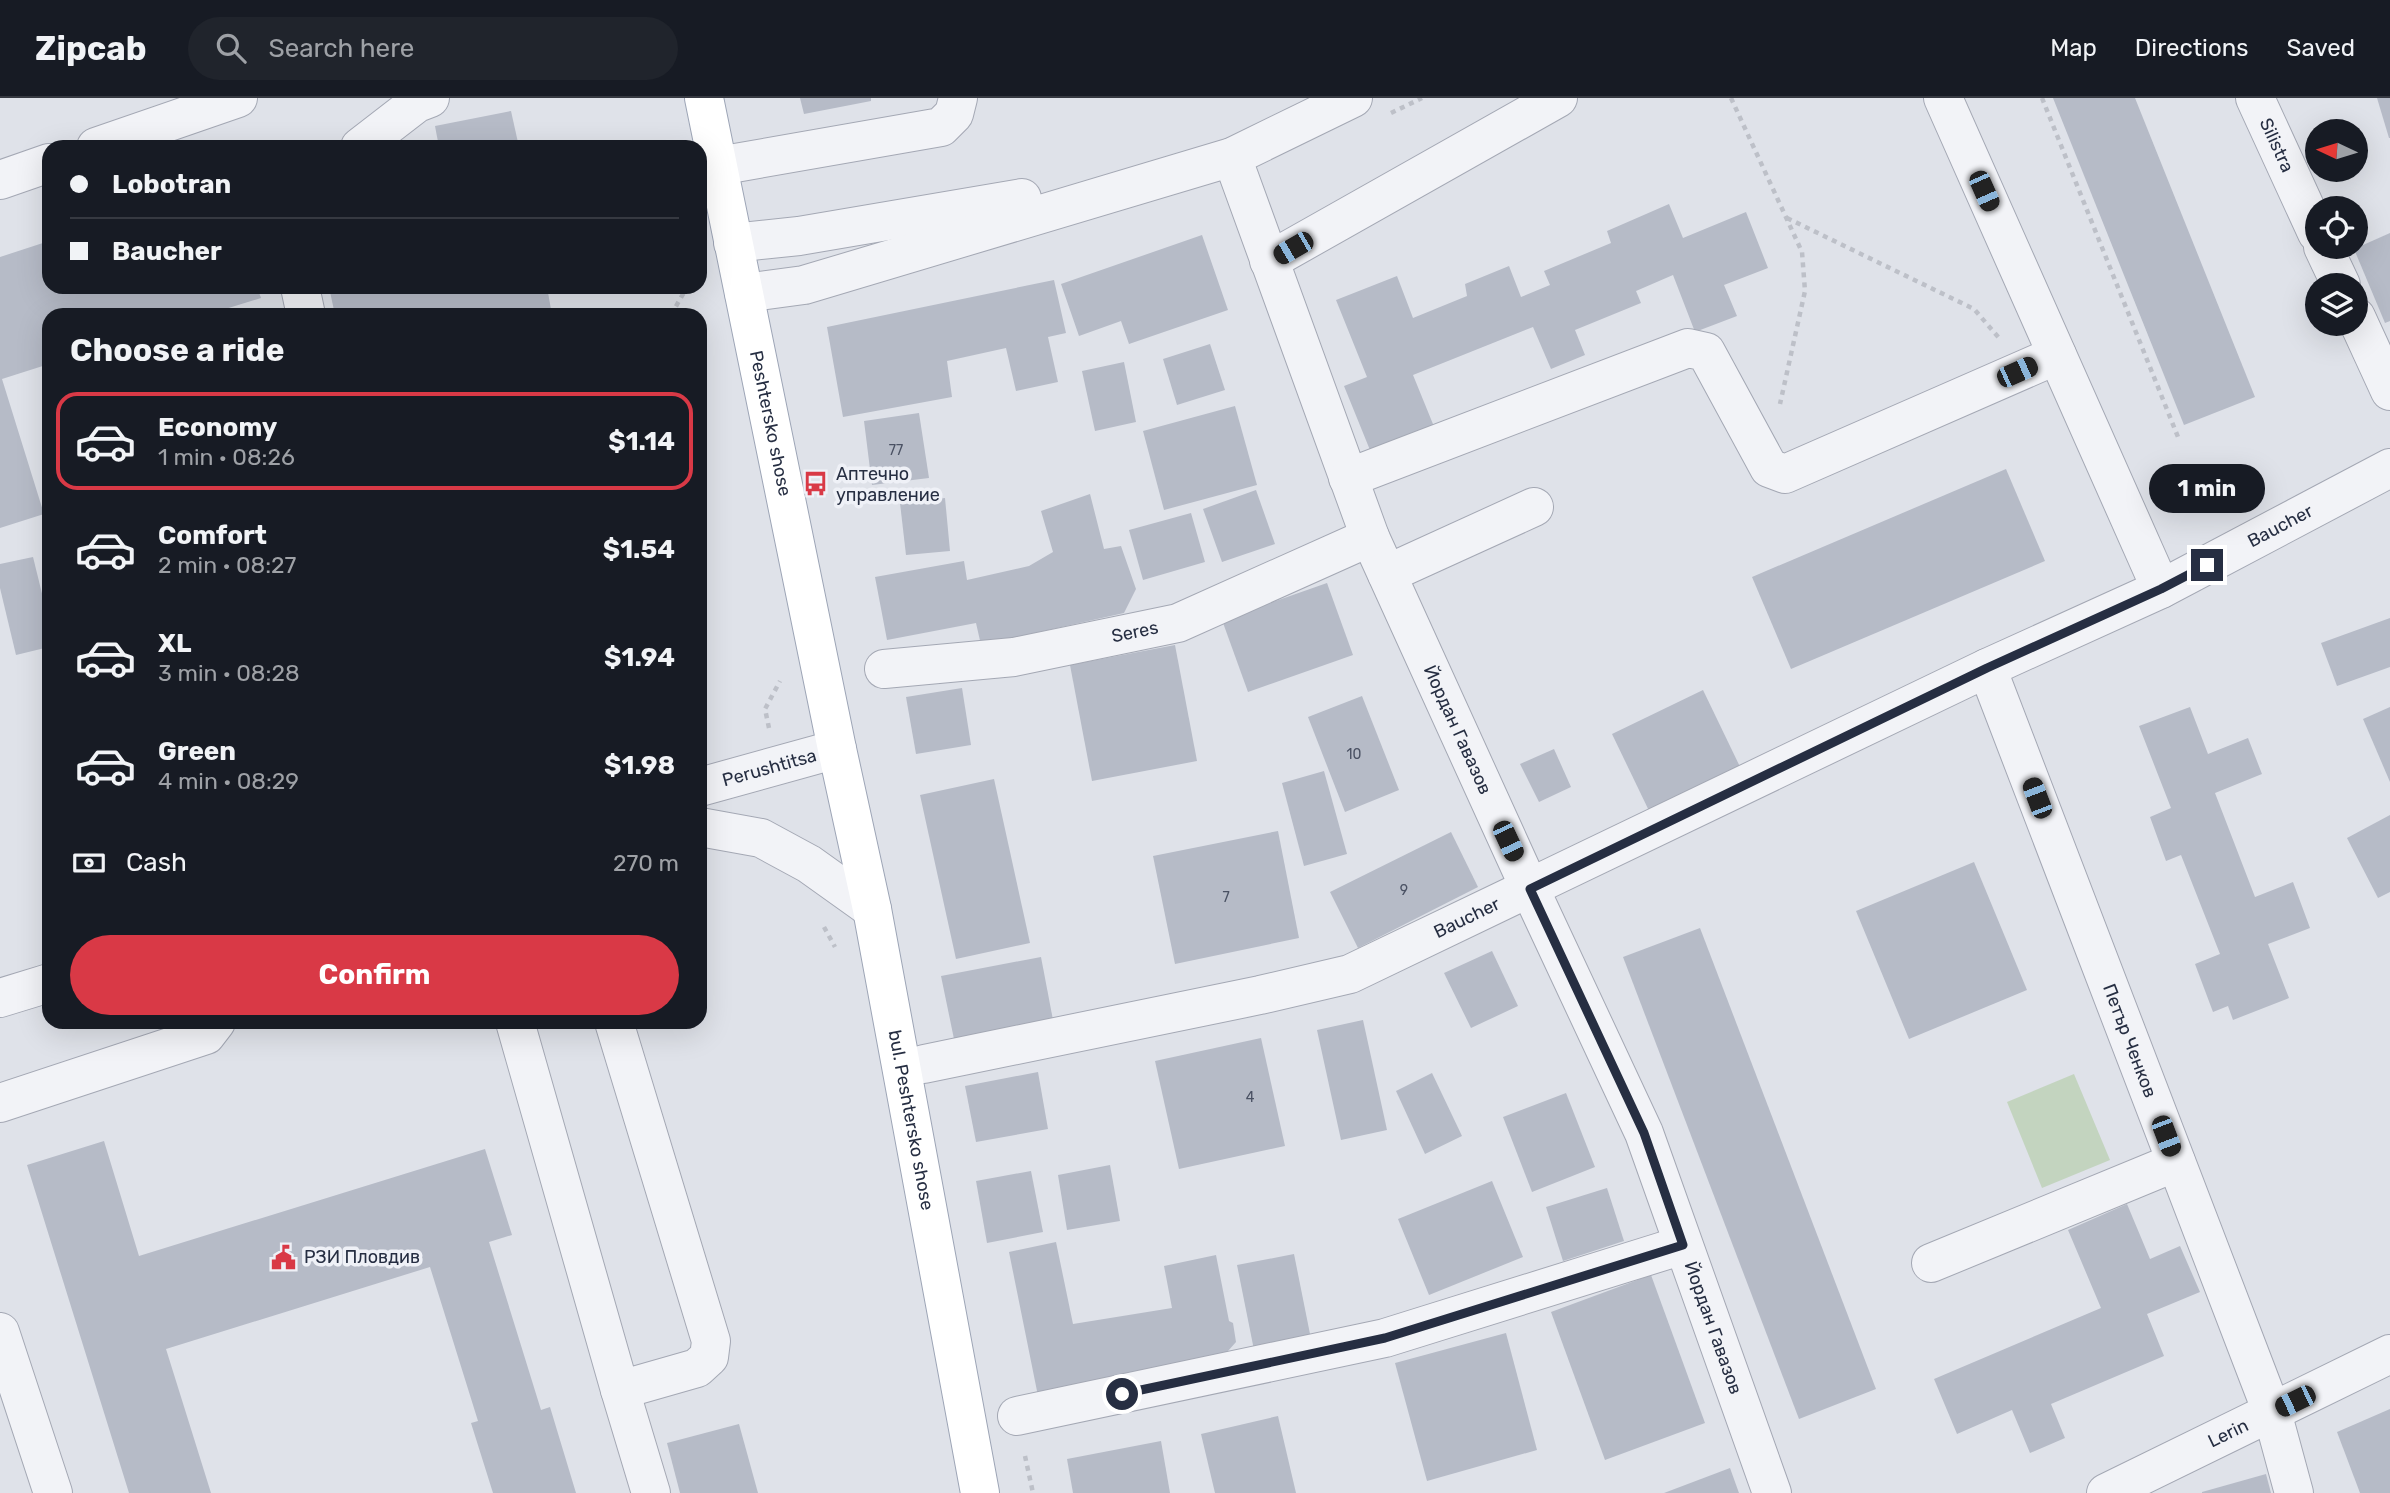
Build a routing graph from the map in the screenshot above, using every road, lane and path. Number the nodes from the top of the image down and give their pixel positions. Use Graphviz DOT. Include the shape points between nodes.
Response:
graph roads {
  1 [pos="238,98"];
  2 [pos="430,98"];
  3 [pos="704,98"];
  4 [pos="958,98"];
  5 [pos="1353,98"];
  6 [pos="1558,98"];
  7 [pos="1731,98"];
  8 [pos="1943,98"];
  9 [pos="2042,98"];
  10 [pos="2255,98"];
  11 [pos="116,140"];
  12 [pos="369,140"];
  13 [pos="1232,157"];
  14 [pos="42,165"];
  15 [pos="718,166"];
  16 [pos="1176,172"];
  17 [pos="0,180"];
  18 [pos="2305,207"];
  19 [pos="1786,217"];
  20 [pos="733,243"];
  21 [pos="1269,261"];
  22 [pos="744,293"];
  23 [pos="2365,336"];
  24 [pos="2057,355"];
  25 [pos="2017,372"];
  26 [pos="2390,391"];
  27 [pos="2178,437"];
  28 [pos="1756,444"];
  29 [pos="2390,468"];
  30 [pos="1348,478"];
  31 [pos="1534,506"];
  32 [pos="1370,537"];
  33 [pos="1387,574"];
  34 [pos="2161,589"];
  35 [pos="884,668"];
  36 [pos="1987,668"];
  37 [pos="781,679"];
  38 [pos="837,749"];
  39 [pos="778,767"];
  40 [pos="707,785"];
  41 [pos="707,828"];
  42 [pos="1530,889"];
  43 [pos="872,909"];
  44 [pos="823,924"];
  45 [pos="839,953"];
  46 [pos="42,985"];
  47 [pos="0,998"];
  48 [pos="211,1029"];
  49 [pos="517,1029"];
  50 [pos="616,1029"];
  51 [pos="924,1064"];
  52 [pos="0,1102"];
  53 [pos="2176,1162"];
  54 [pos="1683,1245"];
  55 [pos="1931,1263"];
  56 [pos="0,1332"];
  57 [pos="2390,1354"];
  58 [pos="620,1391"];
  59 [pos="2272,1412"];
  60 [pos="1017,1416"];
  61 [pos="54,1493"];
  62 [pos="651,1493"];
  63 [pos="980,1493"];
  64 [pos="1772,1493"];
  65 [pos="2106,1493"];
  66 [pos="2294,1493"];
  1 -- 11 [label="street"];
  2 -- 12 [label="street"];
  3 -- 15 [label="main road, Peshtersko shose"];
  4 -- 15 [label="street" via="954,114 940,127"];
  5 -- 13 [label="street"];
  6 -- 21 [label="street"];
  7 -- 19 [label="path"];
  8 -- 24 [label="street"];
  9 -- 27 [label="path"];
  10 -- 18 [label="street, Silistra"];
  13 -- 16 [label="street"];
  13 -- 21 [label="street, Йордан Гавазов"];
  14 -- 17 [label="street"];
  15 -- 20 [label="main road, Peshtersko shose"];
  16 -- 20 [label="street" via="799,236"];
  16 -- 22 [label="street" via="804,285"];
  19 -- 25 [label="path" via="1974,309 1996,333"];
  19 -- 28 [label="path" via="1802,252 1805,291 1775,428"];
  20 -- 22 [label="main road, Peshtersko shose"];
  21 -- 30 [label="street, Йордан Гавазов"];
  22 -- 38 [label="main road, Peshtersko shose"];
  23 -- 26 [label="street"];
  24 -- 25 [label="street"];
  24 -- 34 [label="street"];
  25 -- 28 [label="street" via="1785,474 1769,468"];
  28 -- 30 [label="street" via="1706,352 1688,348"];
  29 -- 34 [label="street, Baucher"];
  30 -- 32 [label="street, Йордан Гавазов"];
  31 -- 33 [label="street"];
  32 -- 33 [label="street, Йордан Гавазов"];
  32 -- 35 [label="street, Seres" via="1178,623 1014,657"];
  33 -- 42 [label="street, Йордан Гавазов"];
  34 -- 36 [label="street, Baucher"];
  36 -- 42 [label="street, Baucher"];
  36 -- 53 [label="street, Петър Ченков"];
  37 -- 39 [label="path" via="765,709"];
  38 -- 39 [label="street, Perushtitsa"];
  38 -- 43 [label="main road, bul. Peshtersko shose"];
  39 -- 40 [label="street, Perushtitsa"];
  41 -- 43 [label="street" via="761,838 809,864"];
  42 -- 51 [label="street, Baucher" via="1350,974"];
  42 -- 54 [label="street, Йордан Гавазов" via="1644,1133"];
  43 -- 63 [label="main road, bul. Peshtersko shose"];
  44 -- 45 [label="path"];
  46 -- 47 [label="street"];
  48 -- 52 [label="street" via="206,1035"];
  49 -- 58 [label="street"];
  50 -- 58 [label="street" via="711,1341 709,1357 697,1368"];
  53 -- 55 [label="street"];
  53 -- 59 [label="street, Петър Ченков"];
  54 -- 60 [label="street" via="1385,1338"];
  54 -- 64 [label="street, Йордан Гавазов"];
  56 -- 61 [label="street"];
  57 -- 59 [label="street, Lerin"];
  58 -- 62 [label="street"];
  59 -- 65 [label="street, Lerin"];
  59 -- 66 [label="street, Петър Ченков"];
}
